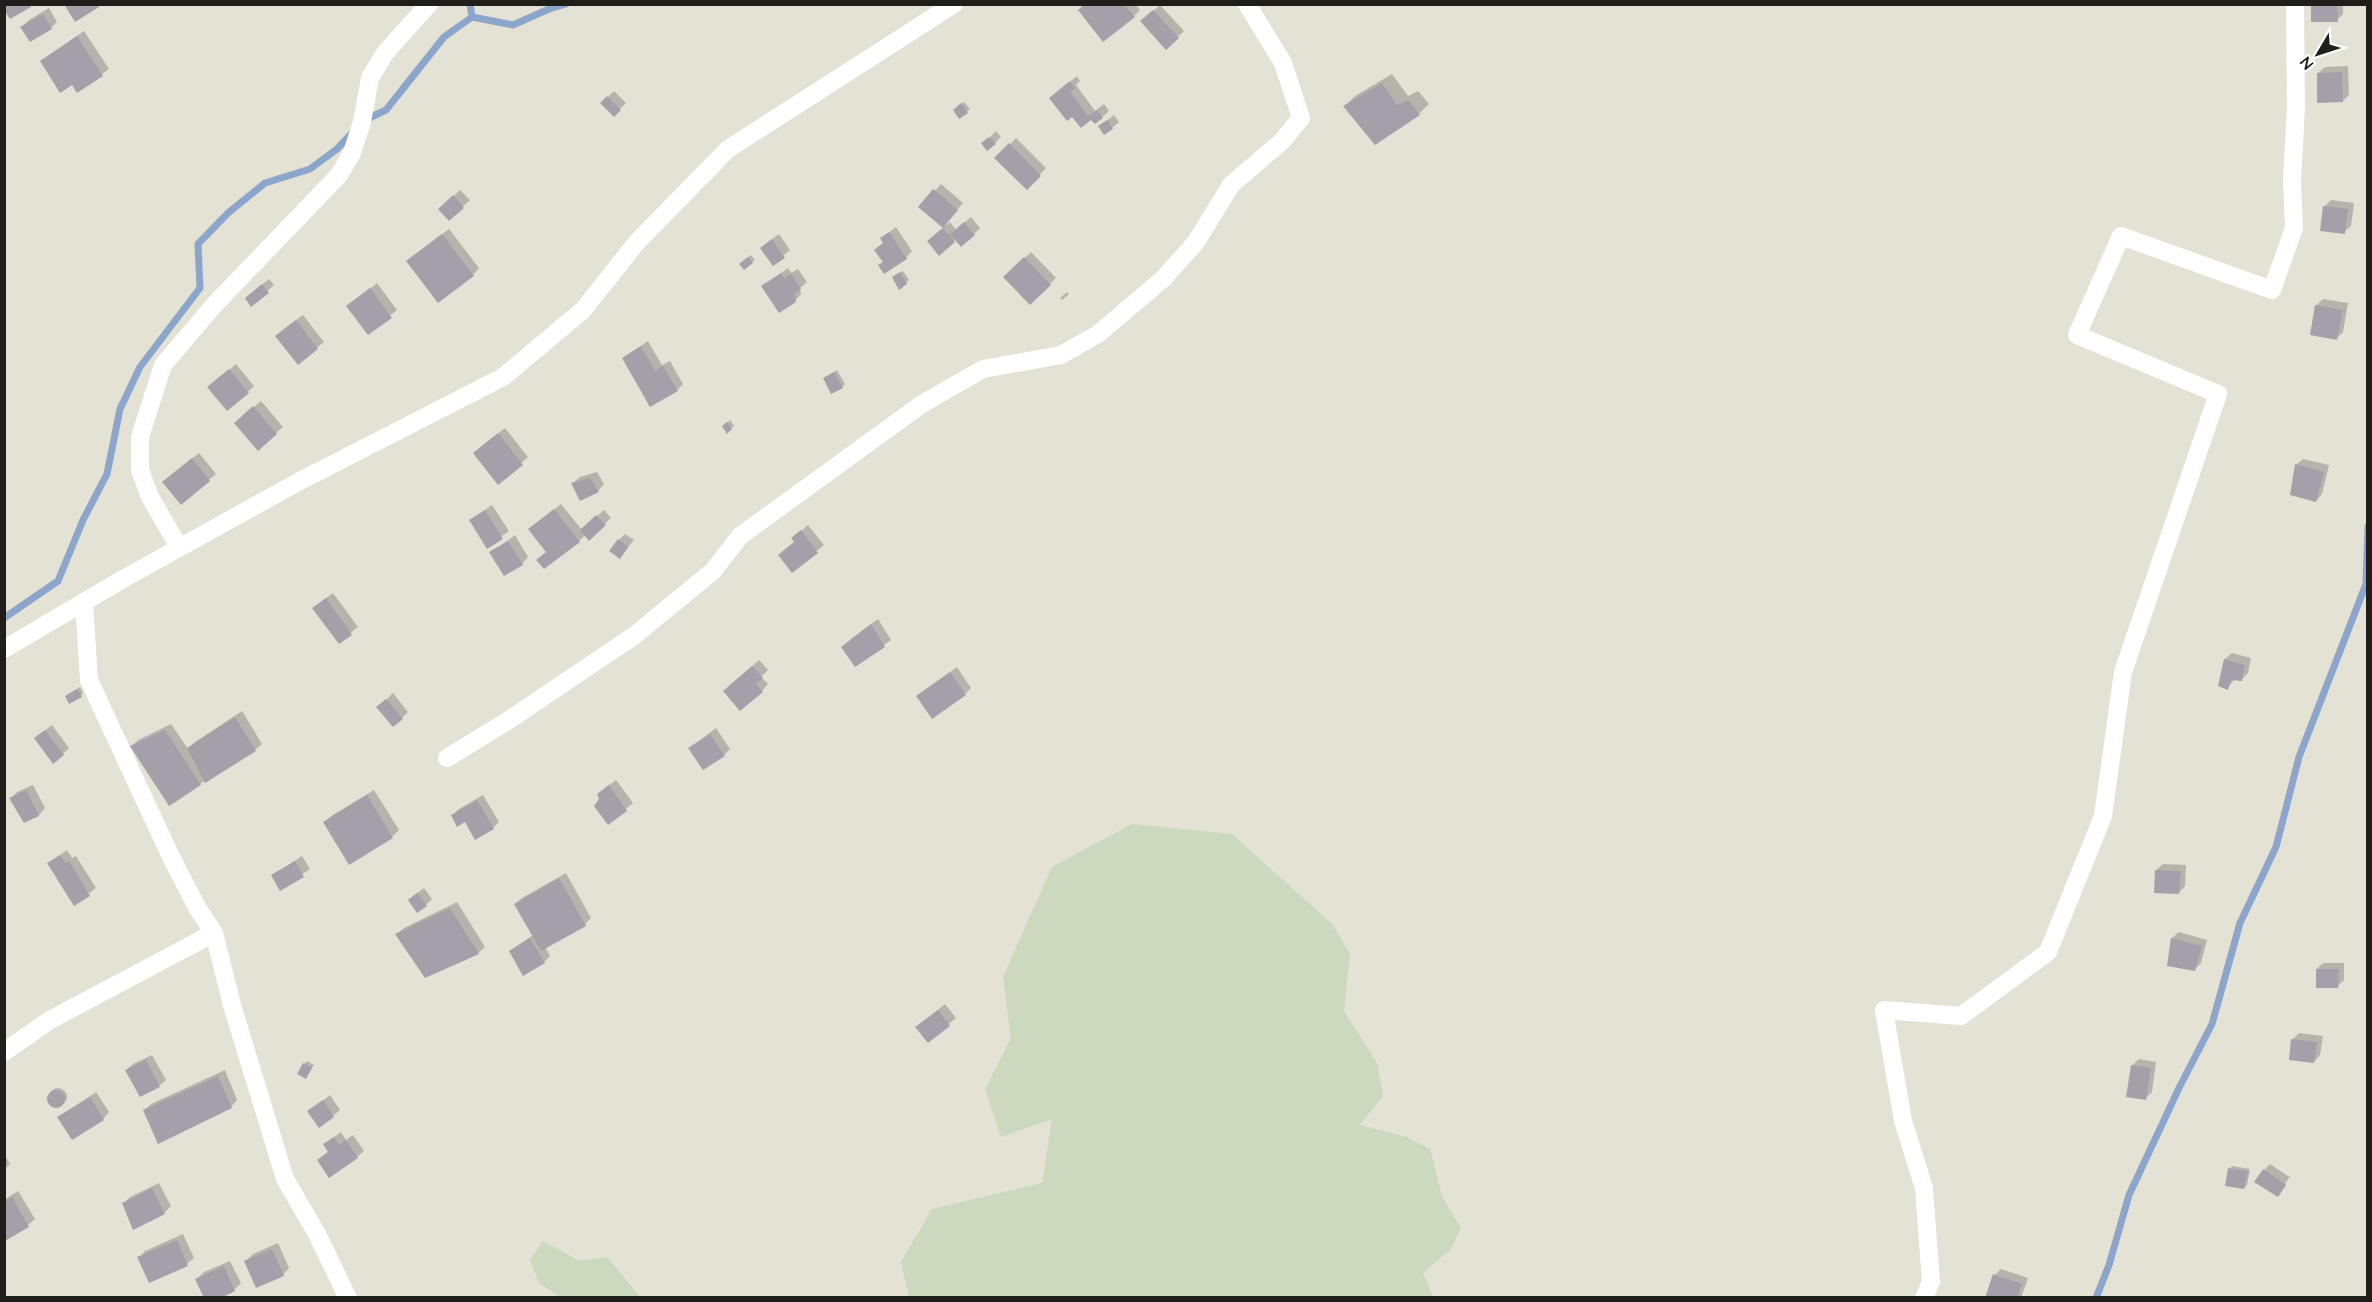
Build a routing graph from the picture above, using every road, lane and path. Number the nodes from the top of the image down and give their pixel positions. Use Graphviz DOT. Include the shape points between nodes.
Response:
graph roads {
  1 [pos="429,4"];
  2 [pos="954,4"];
  3 [pos="1247,4"];
  4 [pos="2295,4"];
  5 [pos="179,548"];
  6 [pos="84,602"];
  7 [pos="4,649"];
  8 [pos="447,758"];
  9 [pos="214,933"];
  10 [pos="4,1052"];
  11 [pos="348,1298"];
  12 [pos="1924,1298"];
  1 -- 5 [label="street" via="385,53 370,78 362,122 352,153 339,175 215,304 163,365 140,437 140,470 150,497"];
  2 -- 5 [label="street" via="728,149 638,242 583,310 503,377"];
  3 -- 8 [label="street" via="1283,63 1301,118 1282,141 1231,185 1196,242 1163,279 1098,334 1061,355 983,369 897,421 740,536 713,572 635,635"];
  4 -- 12 [label="street" via="2294,228 2272,290 2121,236 2077,335 2218,394 2123,672 2103,816 2048,952 1961,1016 1884,1010 1903,1121 1924,1188 1931,1282"];
  5 -- 6 [label="street"];
  6 -- 7 [label="street"];
  6 -- 9 [label="street" via="89,680 171,857"];
  9 -- 10 [label="street" via="50,1020"];
  9 -- 11 [label="street" via="285,1179 317,1233"];
}
